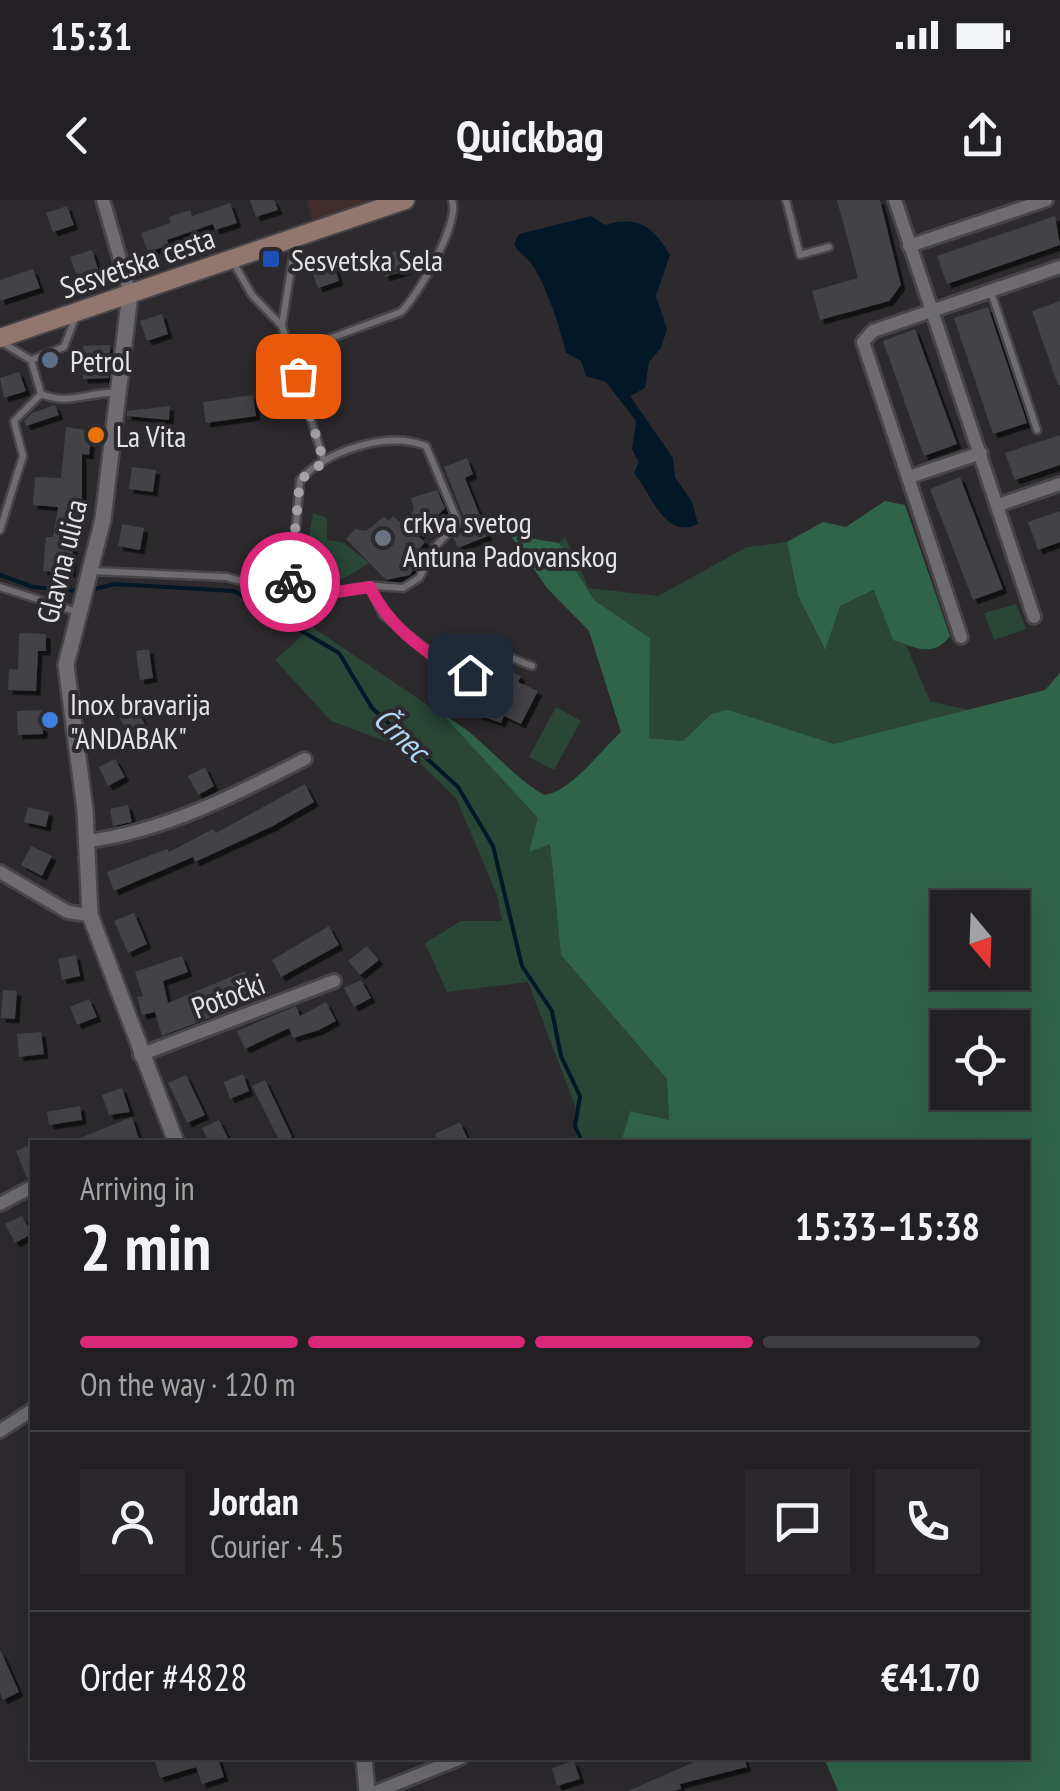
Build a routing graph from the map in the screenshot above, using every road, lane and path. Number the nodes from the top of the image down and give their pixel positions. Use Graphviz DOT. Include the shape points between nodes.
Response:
graph roads {
  1 [pos="103,200"];
  2 [pos="406,200"];
  3 [pos="452,200"];
  4 [pos="786,200"];
  5 [pos="895,200"];
  6 [pos="1047,200"];
  7 [pos="1060,206"];
  8 [pos="296,236"];
  9 [pos="909,246"];
  10 [pos="829,247"];
  11 [pos="232,258"];
  12 [pos="1060,268"];
  13 [pos="991,290"];
  14 [pos="130,294"];
  15 [pos="932,310"];
  16 [pos="80,311"];
  17 [pos="282,326"];
  18 [pos="0,340"];
  19 [pos="291,353"];
  20 [pos="31,360"];
  21 [pos="41,394"];
  22 [pos="120,394"];
  23 [pos="1037,430"];
  24 [pos="980,452"];
  25 [pos="324,462"];
  26 [pos="909,477"];
  27 [pos="1060,484"];
  28 [pos="998,505"];
  29 [pos="0,530"];
  30 [pos="0,587"];
  31 [pos="370,587"];
  32 [pos="84,591"];
  33 [pos="290,592"];
  34 [pos="1034,616"];
  35 [pos="961,637"];
  36 [pos="532,666"];
  37 [pos="305,758"];
  38 [pos="88,841"];
  39 [pos="0,872"];
  40 [pos="90,915"];
  41 [pos="334,981"];
  42 [pos="140,1055"];
  43 [pos="175,1140"];
  44 [pos="30,1188"];
  45 [pos="0,1204"];
  46 [pos="30,1411"];
  47 [pos="0,1431"];
  48 [pos="364,1760"];
  49 [pos="457,1760"];
  50 [pos="367,1791"];
  51 [pos="378,1791"];
  1 -- 14 [label="street"];
  2 -- 8 [label="main road, Sesvetska cesta"];
  3 -- 19 [label="lane" via="456,220 402,312"];
  4 -- 10 [label="lane" via="800,255"];
  5 -- 9 [label="street"];
  6 -- 7 [label="street"];
  6 -- 9 [label="street"];
  8 -- 11 [label="main road, Sesvetska cesta"];
  8 -- 17 [label="lane"];
  9 -- 15 [label="street"];
  11 -- 14 [label="main road, Sesvetska cesta"];
  11 -- 17 [label="lane" via="244,285"];
  12 -- 13 [label="street"];
  13 -- 15 [label="street"];
  13 -- 23 [label="lane"];
  14 -- 16 [label="main road, Sesvetska cesta"];
  14 -- 22 [label="street, Glavna ulica"];
  15 -- 24 [label="street"];
  15 -- 26 [label="street" via="863,342"];
  16 -- 18 [label="main road, Sesvetska cesta"];
  16 -- 20 [label="lane" via="64,347"];
  17 -- 19 [label="lane"];
  18 -- 20 [label="lane"];
  19 -- 25 [label="lane"];
  20 -- 21 [label="lane"];
  21 -- 22 [label="lane" via="72,401 99,392"];
  21 -- 29 [label="lane" via="14,421 23,456"];
  22 -- 32 [label="street, Glavna ulica"];
  24 -- 26 [label="street"];
  24 -- 28 [label="street"];
  25 -- 31 [label="lane" via="407,438 426,446 453,507 458,522 419,578 403,588"];
  25 -- 33 [label="lane" via="300,480"];
  26 -- 35 [label="street"];
  27 -- 28 [label="street"];
  28 -- 34 [label="street"];
  30 -- 32 [label="lane"];
  31 -- 33 [label="lane" via="302,597"];
  31 -- 36 [label="lane" via="383,615 460,676 470,675 489,650"];
  32 -- 33 [label="lane" via="226,578"];
  32 -- 38 [label="street, Glavna ulica" via="66,665"];
  37 -- 38 [label="street" via="231,798"];
  38 -- 40 [label="street, Glavna ulica"];
  39 -- 40 [label="street" via="68,912"];
  40 -- 42 [label="street, Glavna ulica"];
  41 -- 42 [label="street, Potočki"];
  42 -- 43 [label="street, Glavna ulica"];
  44 -- 45 [label="street"];
  46 -- 47 [label="street"];
  48 -- 50 [label="street"];
  49 -- 51 [label="street"];
}
